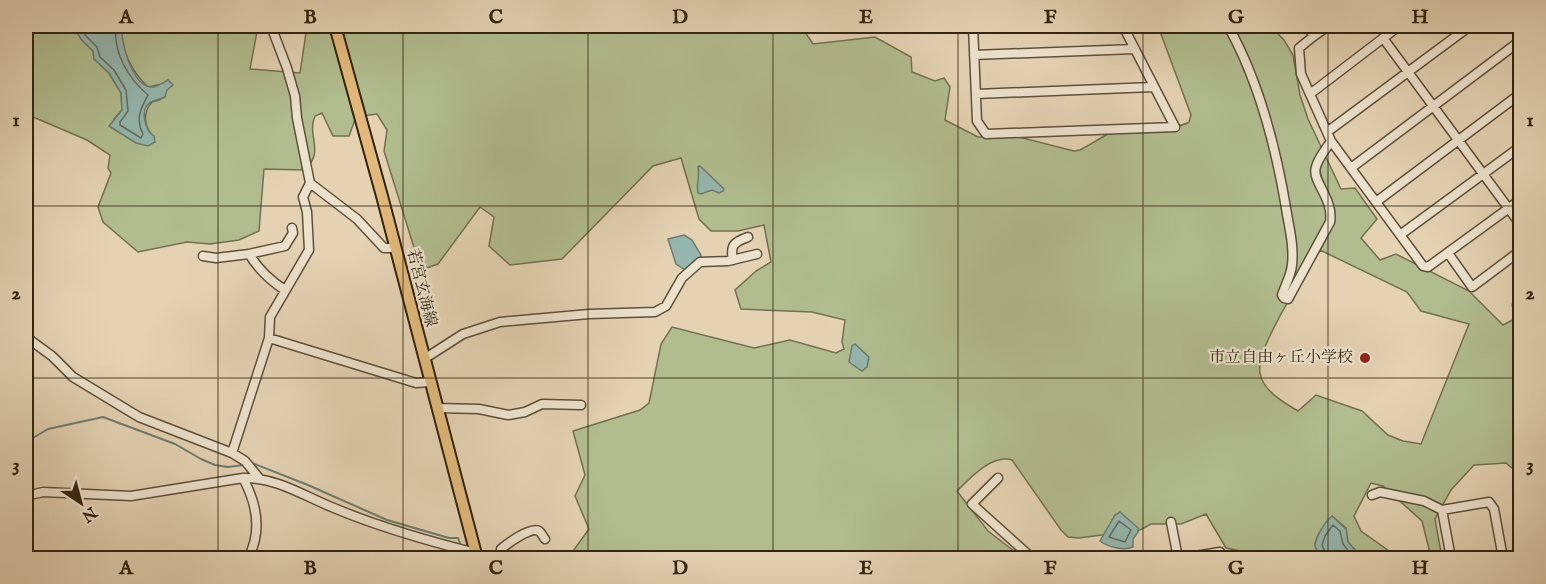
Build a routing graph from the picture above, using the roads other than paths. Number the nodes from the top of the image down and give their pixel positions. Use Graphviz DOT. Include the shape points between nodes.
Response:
graph roads {
  1 [pos="273,26"];
  2 [pos="335,26"];
  3 [pos="973,26"];
  4 [pos="1123,26"];
  5 [pos="1228,26"];
  6 [pos="1307,26"];
  7 [pos="1328,26"];
  8 [pos="1399,26"];
  9 [pos="1470,26"];
  10 [pos="1517,26"];
  11 [pos="1521,30"];
  12 [pos="1314,36"];
  13 [pos="1383,38"];
  14 [pos="1521,41"];
  15 [pos="1135,49"];
  16 [pos="974,55"];
  17 [pos="1408,72"];
  18 [pos="1153,87"];
  19 [pos="976,94"];
  20 [pos="1310,94"];
  21 [pos="1521,94"];
  22 [pos="1433,106"];
  23 [pos="1327,132"];
  24 [pos="1331,141"];
  25 [pos="1459,141"];
  26 [pos="1521,147"];
  27 [pos="1351,168"];
  28 [pos="1484,174"];
  29 [pos="310,183"];
  30 [pos="1521,200"];
  31 [pos="1376,202"];
  32 [pos="1509,208"];
  33 [pos="1521,224"];
  34 [pos="292,228"];
  35 [pos="1400,235"];
  36 [pos="748,237"];
  37 [pos="396,248"];
  38 [pos="1521,251"];
  39 [pos="1448,253"];
  40 [pos="249,254"];
  41 [pos="757,254"];
  42 [pos="203,256"];
  43 [pos="733,260"];
  44 [pos="285,290"];
  45 [pos="26,337"];
  46 [pos="269,338"];
  47 [pos="424,359"];
  48 [pos="430,382"];
  49 [pos="581,405"];
  50 [pos="437,408"];
  51 [pos="232,453"];
  52 [pos="243,478"];
  53 [pos="259,478"];
  54 [pos="998,478"];
  55 [pos="1372,495"];
  56 [pos="26,496"];
  57 [pos="1442,510"];
  58 [pos="1171,522"];
  59 [pos="545,539"];
  60 [pos="477,556"];
  61 [pos="248,558"];
  62 [pos="489,558"];
  63 [pos="500,558"];
  64 [pos="1032,558"];
  65 [pos="1178,558"];
  66 [pos="1183,558"];
  67 [pos="1224,558"];
  68 [pos="1451,558"];
  69 [pos="1503,558"];
  1 -- 29 [label="street" via="295,96"];
  2 -- 37 [label="main road, 若宮玄海線"];
  3 -- 16 [label="street"];
  4 -- 15 [label="street"];
  5 -- 24 [label="street" via="1244,60 1280,172 1293,246 1284,298 1288,298 1330,222 1332,212 1315,175"];
  6 -- 12 [label="street"];
  7 -- 12 [label="street"];
  8 -- 13 [label="street"];
  9 -- 17 [label="street"];
  10 -- 11 [label="street"];
  12 -- 20 [label="street" via="1299,48 1301,74"];
  13 -- 17 [label="street"];
  13 -- 20 [label="street"];
  14 -- 22 [label="street"];
  15 -- 16 [label="street"];
  15 -- 18 [label="street"];
  16 -- 19 [label="street"];
  17 -- 22 [label="street"];
  17 -- 23 [label="street"];
  18 -- 19 [label="street"];
  18 -- 19 [label="street" via="1175,127 986,134 977,121"];
  20 -- 23 [label="street"];
  21 -- 25 [label="street"];
  22 -- 25 [label="street"];
  22 -- 27 [label="street"];
  23 -- 24 [label="street"];
  24 -- 27 [label="street"];
  25 -- 28 [label="street"];
  25 -- 31 [label="street"];
  26 -- 28 [label="street"];
  27 -- 31 [label="street"];
  28 -- 32 [label="street"];
  28 -- 35 [label="street"];
  29 -- 37 [label="street" via="357,219 384,248"];
  29 -- 44 [label="street" via="303,197 309,250"];
  30 -- 32 [label="street"];
  31 -- 35 [label="street"];
  32 -- 33 [label="street"];
  32 -- 39 [label="street"];
  34 -- 40 [label="street" via="285,246"];
  35 -- 39 [label="street" via="1423,266 1428,267"];
  36 -- 43 [label="street" via="732,245"];
  37 -- 47 [label="main road, 若宮玄海線"];
  38 -- 39 [label="street" via="1472,287"];
  40 -- 42 [label="street"];
  40 -- 44 [label="street" via="261,272"];
  41 -- 43 [label="street"];
  43 -- 47 [label="street" via="700,262 681,279 666,306 655,312 500,322 464,334"];
  44 -- 46 [label="street" via="270,317"];
  45 -- 51 [label="street" via="79,381 139,417"];
  46 -- 48 [label="street" via="416,383"];
  46 -- 51 [label="street"];
  47 -- 48 [label="main road, 若宮玄海線"];
  48 -- 50 [label="main road, 若宮玄海線"];
  49 -- 50 [label="street" via="542,404 508,415 479,409"];
  50 -- 60 [label="main road, 若宮玄海線"];
  51 -- 53 [label="street" via="246,461"];
  52 -- 53 [label="street"];
  52 -- 56 [label="street" via="130,496 43,492"];
  52 -- 61 [label="street" via="257,527"];
  53 -- 60 [label="street" via="304,493 333,508"];
  54 -- 64 [label="street" via="972,504"];
  55 -- 57 [label="street" via="1380,492 1424,501"];
  57 -- 68 [label="street"];
  57 -- 69 [label="street" via="1489,502 1494,509"];
  58 -- 65 [label="street"];
  59 -- 63 [label="street" via="539,531 527,532 501,549"];
  60 -- 62 [label="street"];
  66 -- 67 [label="street" via="1220,552"];
}
